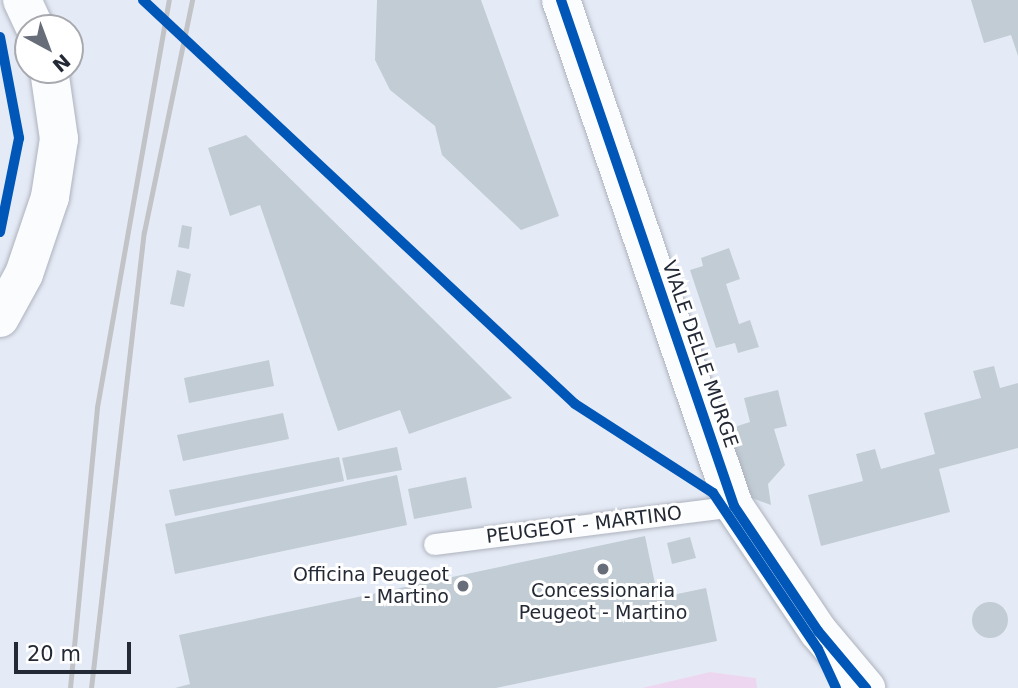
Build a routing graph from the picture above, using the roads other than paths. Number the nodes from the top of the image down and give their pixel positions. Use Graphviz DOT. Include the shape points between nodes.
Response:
graph roads {
  1 [pos="561,0"];
  2 [pos="51,84"];
  3 [pos="0,318"];
  4 [pos="734,506"];
  5 [pos="434,544"];
  6 [pos="827,642"];
  7 [pos="850,688"];
  8 [pos="866,688"];
  1 -- 4 [label="street, VIALE DELLE MURGE"];
  2 -- 3 [label="street" via="60,139 50,197 24,274"];
  4 -- 5 [label="lane, PEUGEOT - MARTINO"];
  4 -- 6 [label="street, VIALE DELLE MURGE"];
  6 -- 7 [label="street"];
  6 -- 8 [label="street, VIALE DELLE MURGE"];
}
